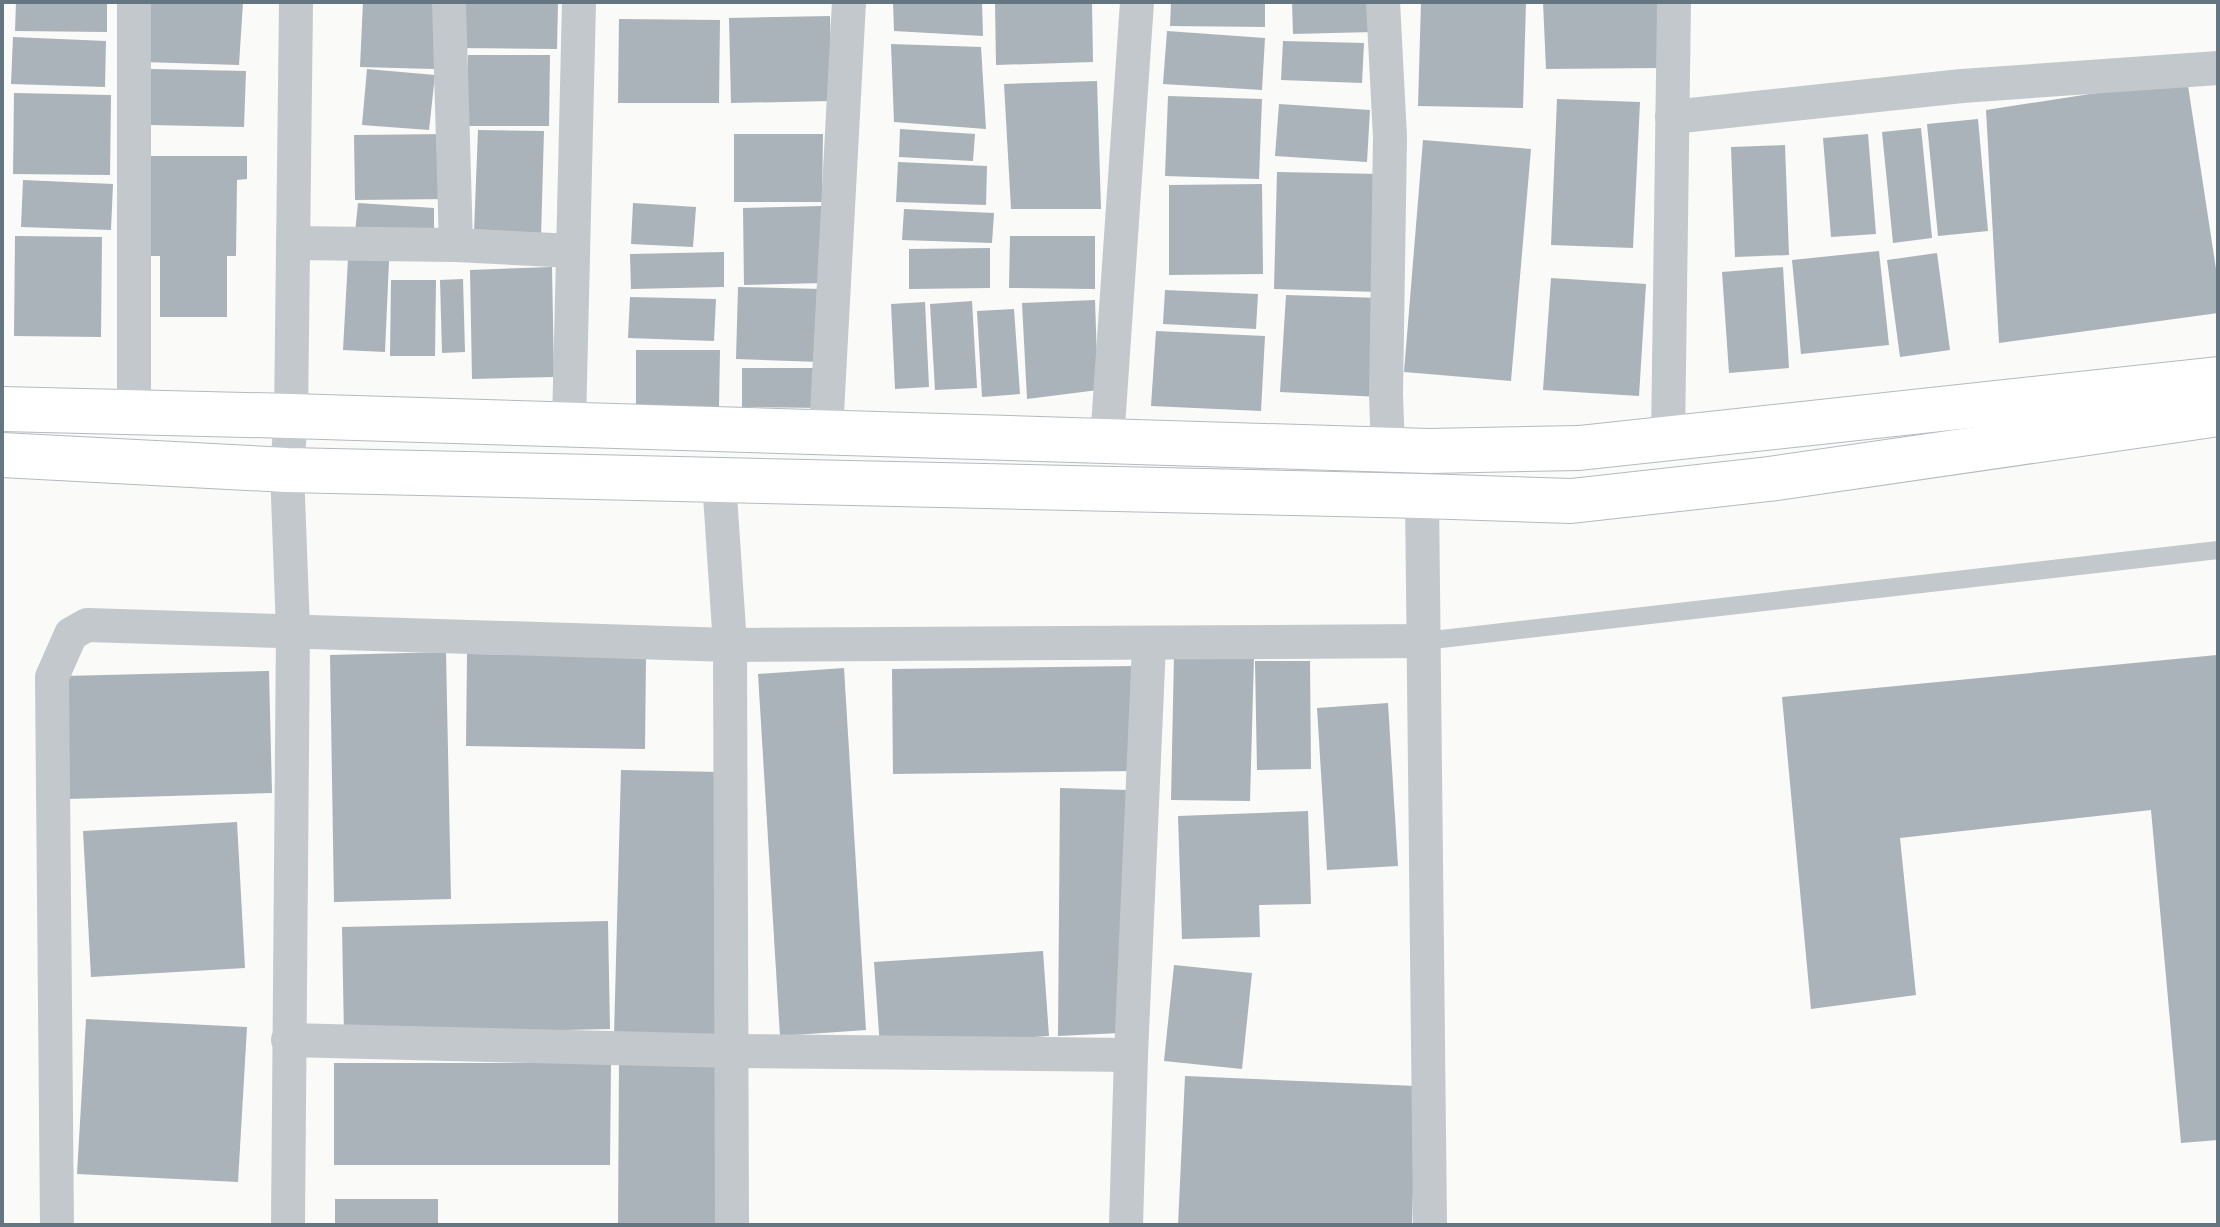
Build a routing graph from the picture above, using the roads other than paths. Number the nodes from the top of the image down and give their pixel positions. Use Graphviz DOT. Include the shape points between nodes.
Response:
graph roads {
  1 [pos="134,2"];
  2 [pos="296,2"];
  3 [pos="449,2"];
  4 [pos="579,2"];
  5 [pos="849,2"];
  6 [pos="1137,2"];
  7 [pos="1383,2"];
  8 [pos="1674,2"];
  9 [pos="2218,68"];
  10 [pos="1672,117"];
  11 [pos="293,243"];
  12 [pos="456,245"];
  13 [pos="573,251"];
  14 [pos="2218,379"];
  15 [pos="2,409"];
  16 [pos="134,412"];
  17 [pos="2218,414"];
  18 [pos="291,416"];
  19 [pos="569,424"];
  20 [pos="826,432"];
  21 [pos="1668,439"];
  22 [pos="1107,441"];
  23 [pos="1388,450"];
  24 [pos="2,455"];
  25 [pos="287,470"];
  26 [pos="719,480"];
  27 [pos="1422,496"];
  28 [pos="2218,550"];
  29 [pos="293,630"];
  30 [pos="1424,641"];
  31 [pos="1149,644"];
  32 [pos="730,645"];
  33 [pos="288,1040"];
  34 [pos="733,1051"];
  35 [pos="1131,1055"];
  36 [pos="57,1225"];
  37 [pos="288,1225"];
  38 [pos="732,1225"];
  39 [pos="1126,1225"];
  40 [pos="1430,1225"];
  1 -- 16 [label="street"];
  2 -- 11 [label="street"];
  3 -- 12 [label="street"];
  4 -- 13 [label="street"];
  5 -- 20 [label="street"];
  6 -- 22 [label="street"];
  7 -- 23 [label="street" via="1390,137"];
  8 -- 10 [label="street"];
  9 -- 10 [label="street" via="1962,86"];
  10 -- 21 [label="street"];
  11 -- 12 [label="street"];
  11 -- 18 [label="street"];
  12 -- 13 [label="street"];
  13 -- 19 [label="street"];
  14 -- 21 [label="street"];
  15 -- 16 [label="street"];
  16 -- 18 [label="street"];
  17 -- 27 [label="street" via="1769,479 1571,501"];
  18 -- 19 [label="street"];
  18 -- 25 [label="street"];
  19 -- 20 [label="street"];
  20 -- 22 [label="street"];
  21 -- 23 [label="street" via="1579,448"];
  22 -- 23 [label="street"];
  24 -- 25 [label="street"];
  25 -- 26 [label="street"];
  25 -- 29 [label="street"];
  26 -- 27 [label="street"];
  26 -- 32 [label="street"];
  27 -- 30 [label="street"];
  28 -- 30 [label="lane"];
  29 -- 32 [label="street"];
  29 -- 33 [label="street"];
  29 -- 36 [label="street" via="87,625 71,634 52,677"];
  30 -- 31 [label="street"];
  30 -- 40 [label="street"];
  31 -- 32 [label="street"];
  31 -- 35 [label="street"];
  32 -- 34 [label="street"];
  33 -- 34 [label="street"];
  33 -- 37 [label="street"];
  34 -- 35 [label="street"];
  34 -- 38 [label="street"];
  35 -- 39 [label="street"];
}
